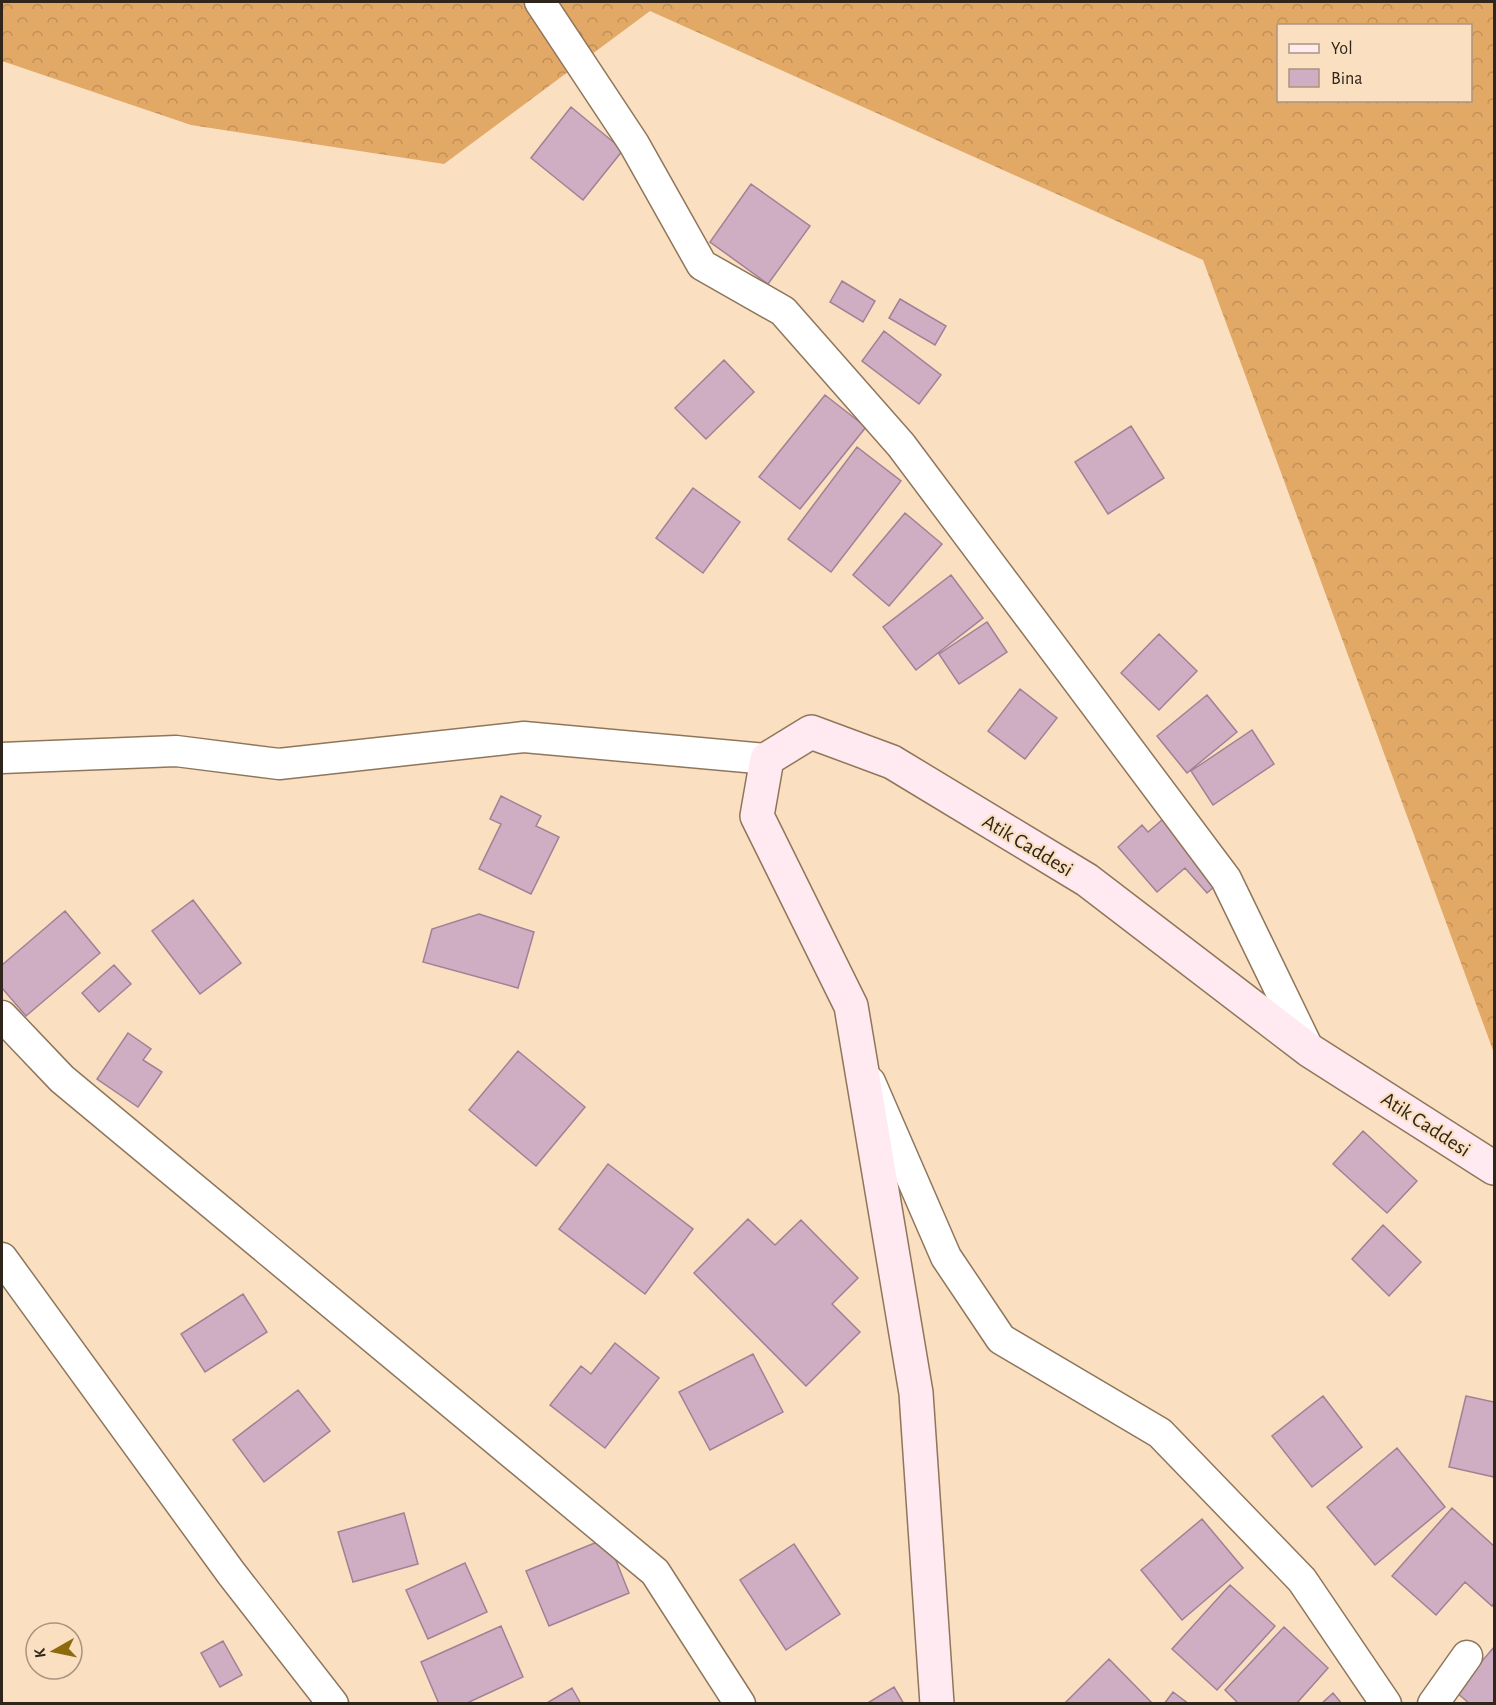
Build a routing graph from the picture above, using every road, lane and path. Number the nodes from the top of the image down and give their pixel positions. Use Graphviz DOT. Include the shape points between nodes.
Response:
graph roads {
  1 [pos="540,2"];
  2 [pos="2,758"];
  3 [pos="767,759"];
  4 [pos="2,1016"];
  5 [pos="1309,1050"];
  6 [pos="859,1055"];
  7 [pos="1494,1168"];
  8 [pos="2,1258"];
  9 [pos="1467,1656"];
  10 [pos="333,1704"];
  11 [pos="740,1704"];
  12 [pos="937,1704"];
  13 [pos="1386,1704"];
  14 [pos="1433,1704"];
  1 -- 5 [label="street" via="633,144 702,265 783,311 901,445 1226,879"];
  2 -- 3 [label="street" via="176,751 279,764 524,737"];
  3 -- 5 [label="street, Atik Caddesi" via="811,732 892,762 1086,880"];
  3 -- 6 [label="street" via="757,816 851,1006"];
  4 -- 11 [label="street" via="63,1079 655,1572"];
  5 -- 7 [label="street, Atik Caddesi"];
  6 -- 12 [label="street" via="916,1393"];
  6 -- 13 [label="street" via="946,1257 1001,1339 1160,1433 1302,1580"];
  8 -- 10 [label="street" via="231,1573"];
  9 -- 14 [label="street"];
}
